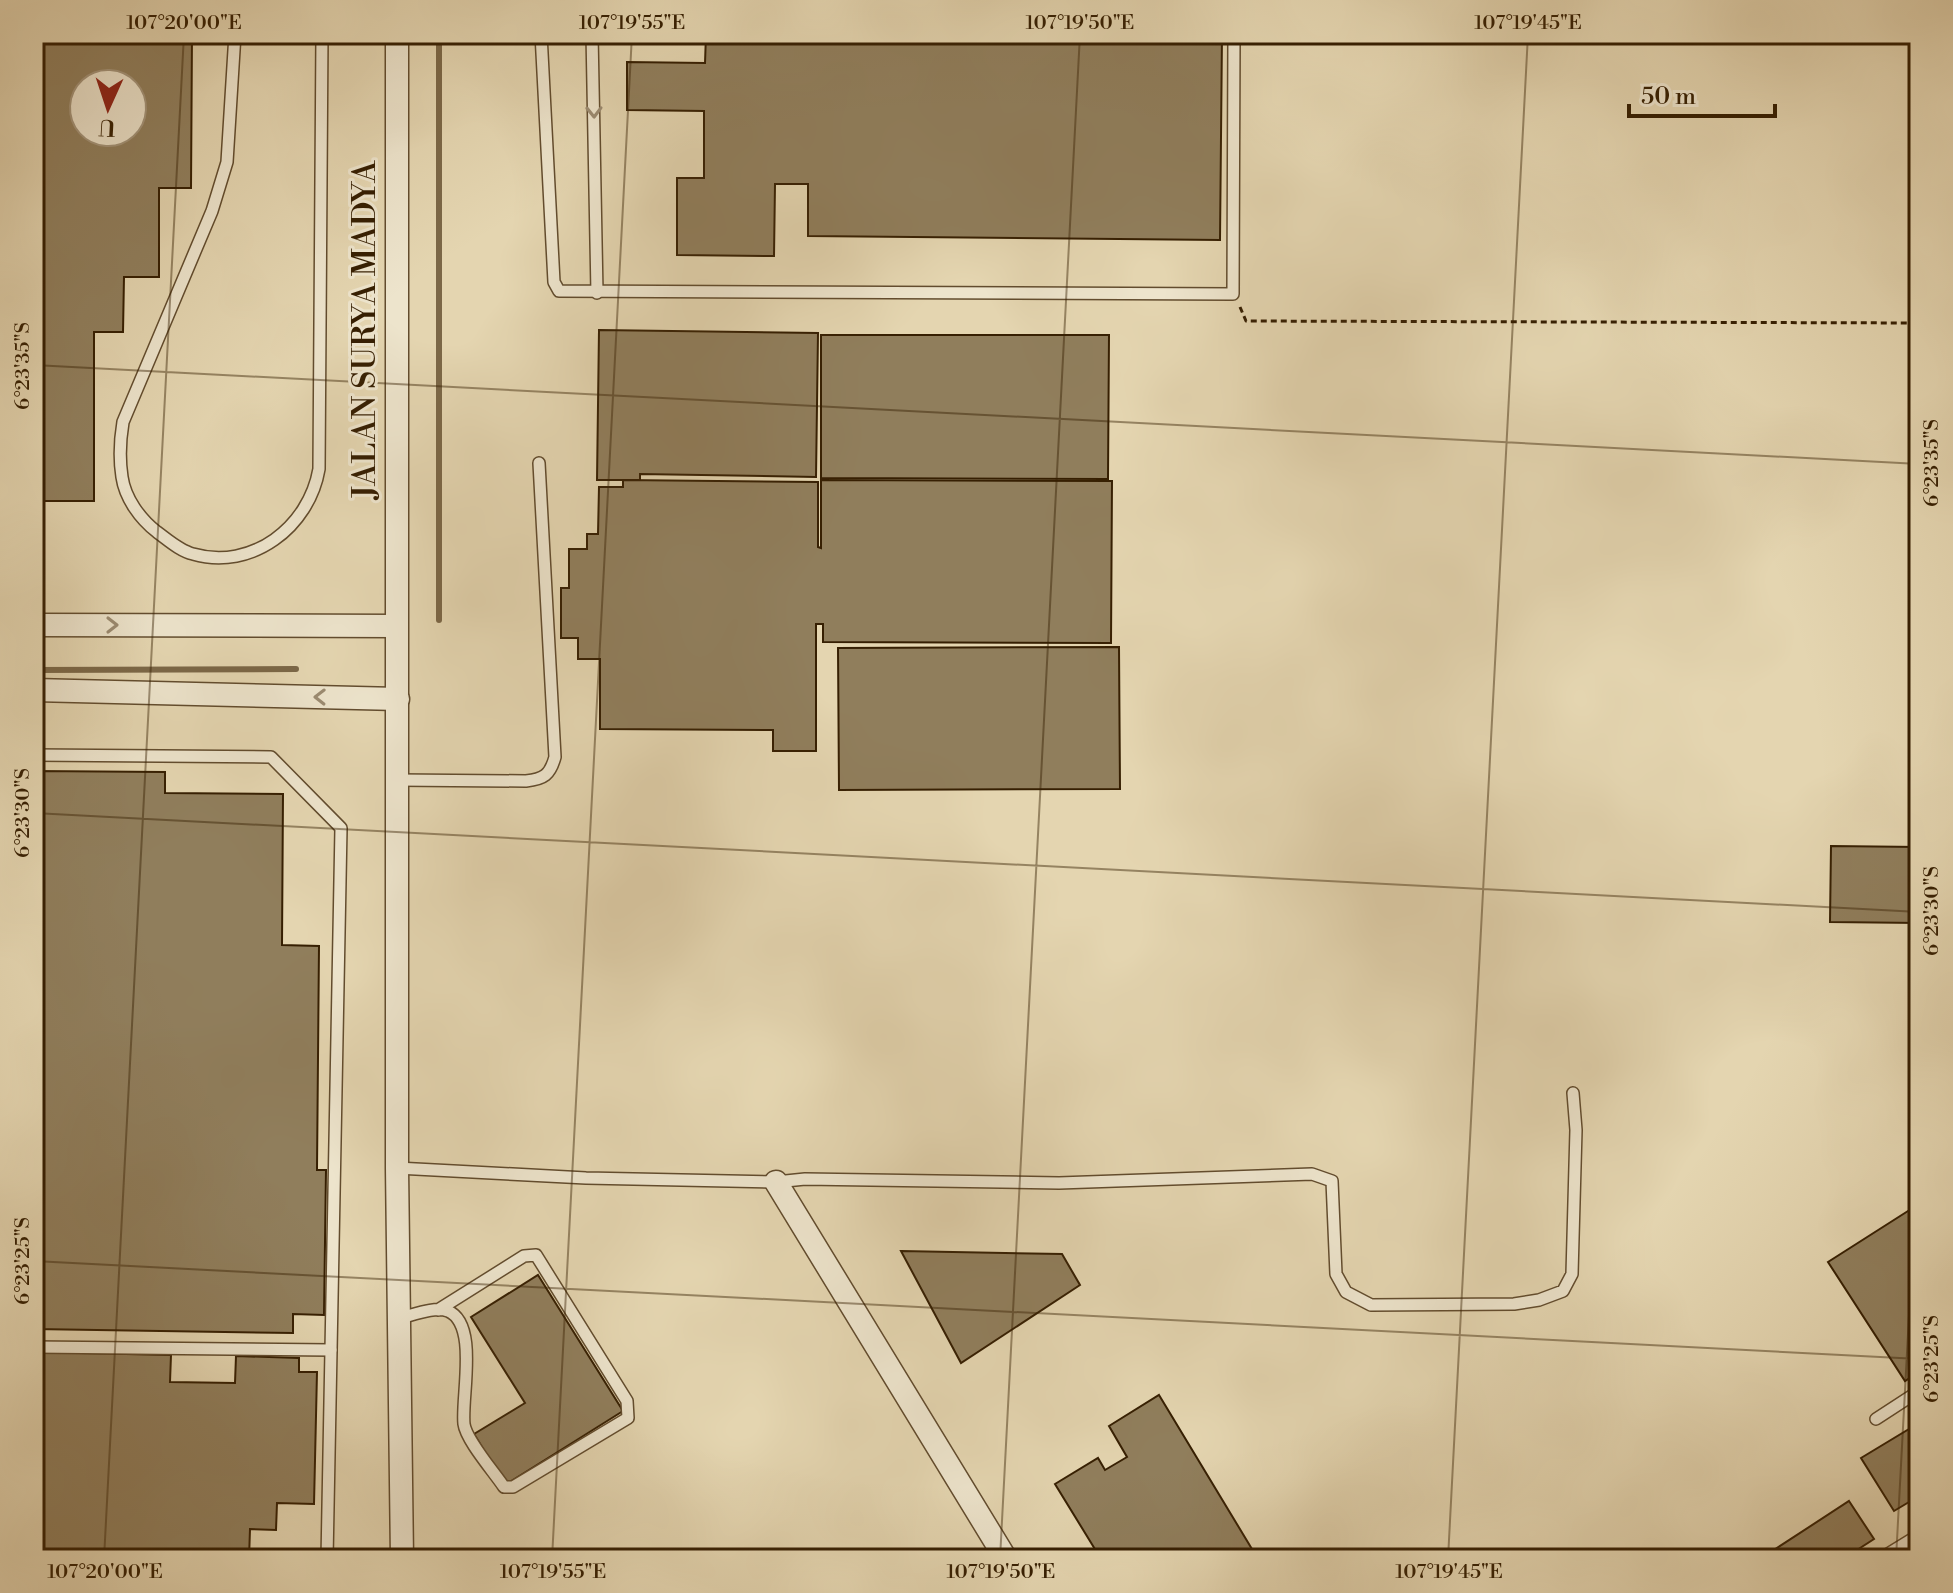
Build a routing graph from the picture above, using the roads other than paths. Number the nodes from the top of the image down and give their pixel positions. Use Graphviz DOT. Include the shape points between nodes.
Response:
graph roads {
  1 [pos="235,34"];
  2 [pos="322,34"];
  3 [pos="397,34"];
  4 [pos="541,34"];
  5 [pos="592,34"];
  6 [pos="1234,34"];
  7 [pos="597,293"];
  8 [pos="539,463"];
  9 [pos="34,625"];
  10 [pos="396,626"];
  11 [pos="34,690"];
  12 [pos="398,699"];
  13 [pos="34,755"];
  14 [pos="397,780"];
  15 [pos="1573,1093"];
  16 [pos="397,1168"];
  17 [pos="776,1182"];
  18 [pos="438,1310"];
  19 [pos="400,1318"];
  20 [pos="34,1347"];
  21 [pos="331,1350"];
  22 [pos="1919,1391"];
  23 [pos="1876,1419"];
  24 [pos="1919,1535"];
  25 [pos="327,1559"];
  26 [pos="402,1559"];
  27 [pos="1006,1559"];
  28 [pos="1880,1559"];
  1 -- 2 [label="lane" via="227,162 212,211 127,411 120,444 122,478 145,523 192,554 235,557 275,542 295,522 312,497 319,469"];
  3 -- 10 [label="street, JALAN SURYA MADYA"];
  4 -- 7 [label="lane" via="554,282 559,291"];
  5 -- 7 [label="lane, one-way"];
  6 -- 7 [label="lane" via="1233,294"];
  8 -- 14 [label="lane" via="555,757 550,772 541,780 526,781"];
  9 -- 10 [label="street, one-way"];
  10 -- 12 [label="street, JALAN SURYA MADYA"];
  12 -- 11 [label="street, one-way"];
  12 -- 14 [label="street, JALAN SURYA MADYA"];
  13 -- 21 [label="lane" via="271,757 341,828"];
  14 -- 16 [label="street, JALAN SURYA MADYA"];
  15 -- 17 [label="lane" via="1572,1274 1563,1291 1514,1304 1371,1305 1346,1292 1336,1274 1332,1181 1324,1175 1059,1183"];
  16 -- 17 [label="lane"];
  16 -- 19 [label="street, JALAN SURYA MADYA"];
  17 -- 27 [label="street"];
  18 -- 18 [label="lane" via="449,1311 464,1330 464,1426 504,1487 513,1487 628,1418 627,1401 536,1255 524,1256"];
  18 -- 19 [label="lane"];
  19 -- 26 [label="street, JALAN SURYA MADYA"];
  20 -- 21 [label="lane"];
  21 -- 25 [label="lane"];
  22 -- 23 [label="lane"];
  24 -- 28 [label="lane"];
}
